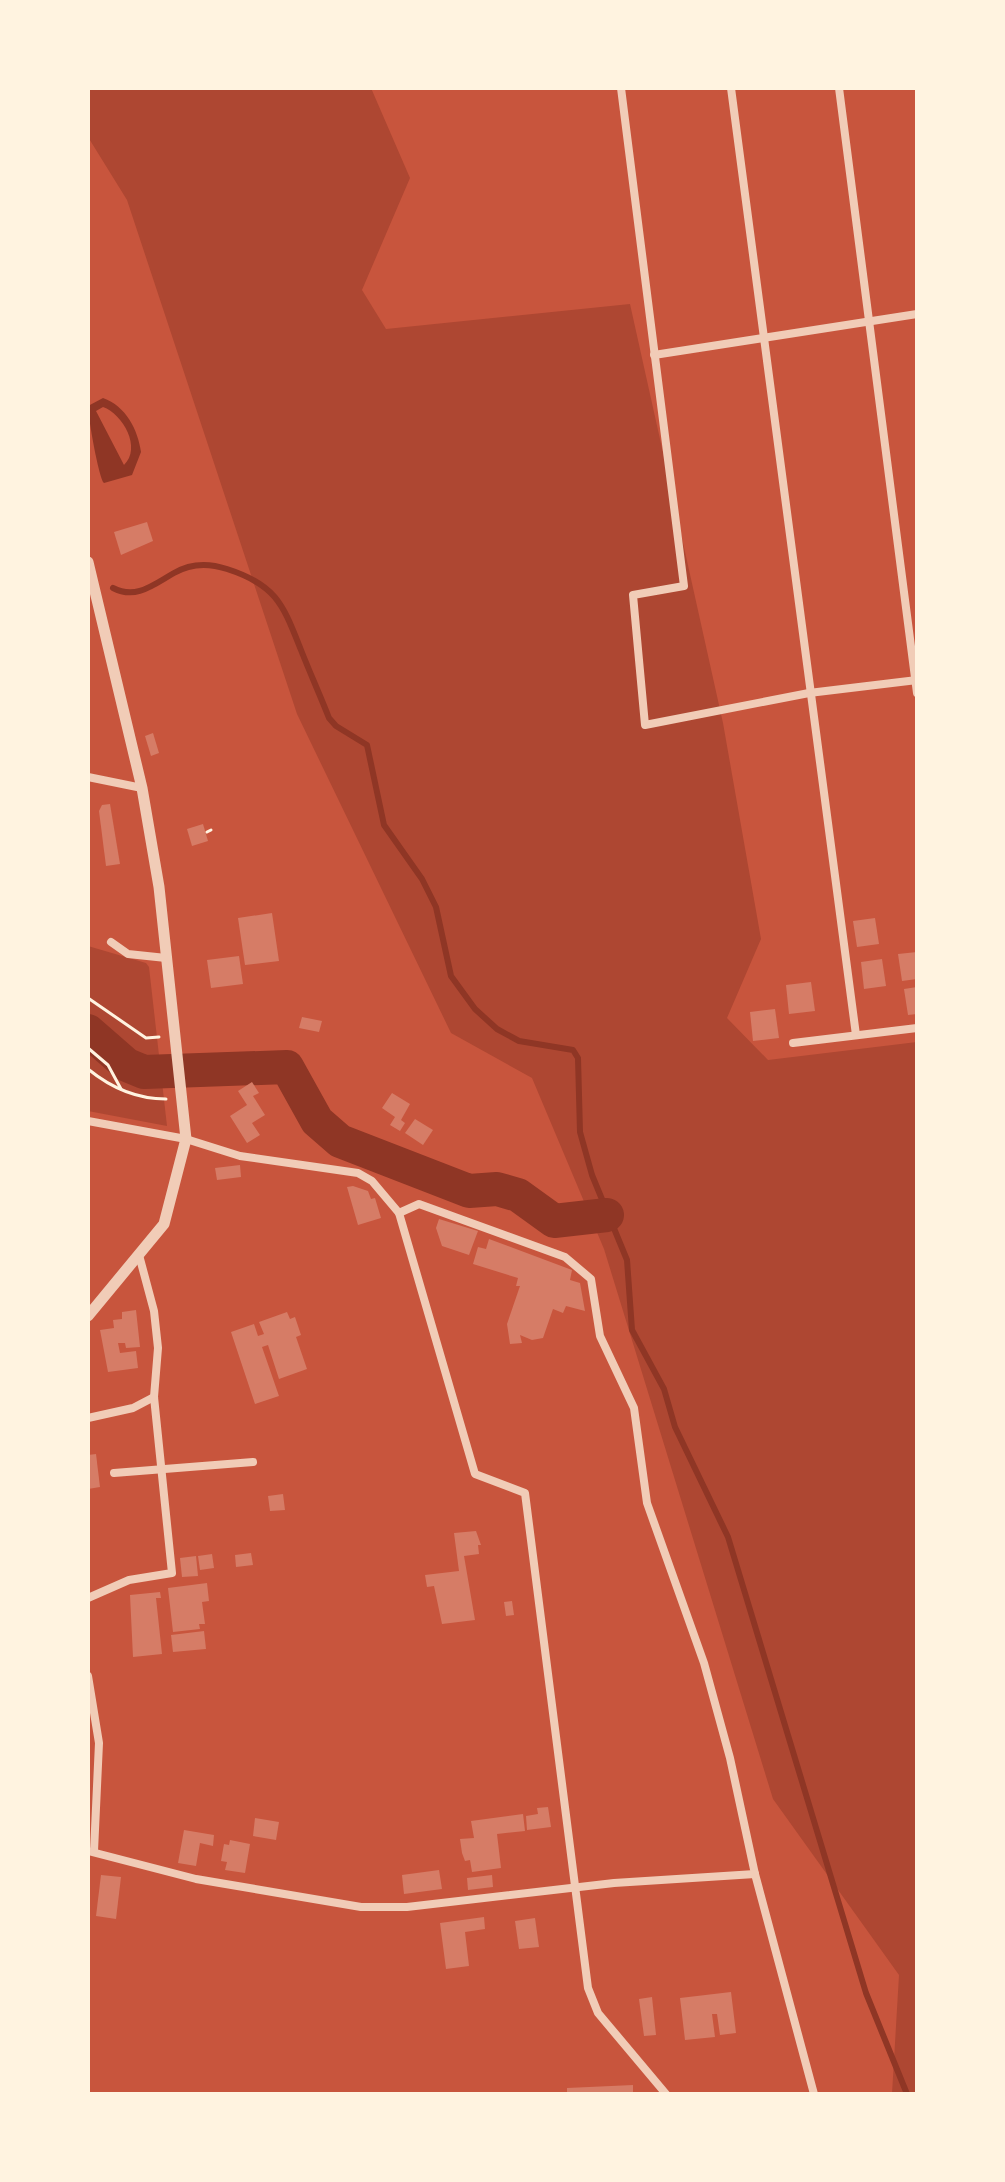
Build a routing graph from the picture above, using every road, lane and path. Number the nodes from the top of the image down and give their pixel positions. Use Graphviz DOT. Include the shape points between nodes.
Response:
graph roads {
  1 [pos="621,88"];
  2 [pos="731,88"];
  3 [pos="839,88"];
  4 [pos="917,314"];
  5 [pos="871,323"];
  6 [pos="763,339"];
  7 [pos="654,355"];
  8 [pos="88,562"];
  9 [pos="916,680"];
  10 [pos="809,693"];
  11 [pos="917,693"];
  12 [pos="88,777"];
  13 [pos="142,788"];
  14 [pos="111,942"];
  15 [pos="166,958"];
  16 [pos="88,998"];
  17 [pos="917,1028"];
  18 [pos="174,1035"];
  19 [pos="856,1035"];
  20 [pos="793,1043"];
  21 [pos="88,1048"];
  22 [pos="88,1069"];
  23 [pos="121,1089"];
  24 [pos="182,1099"];
  25 [pos="88,1121"];
  26 [pos="186,1139"];
  27 [pos="399,1213"];
  28 [pos="139,1255"];
  29 [pos="88,1316"];
  30 [pos="154,1397"];
  31 [pos="88,1418"];
  32 [pos="253,1462"];
  33 [pos="161,1467"];
  34 [pos="114,1473"];
  35 [pos="88,1598"];
  36 [pos="88,1676"];
  37 [pos="91,1851"];
  38 [pos="755,1874"];
  39 [pos="573,1888"];
  40 [pos="666,2094"];
  41 [pos="814,2094"];
  1 -- 7 [label="street"];
  2 -- 6 [label="street"];
  3 -- 5 [label="street"];
  4 -- 5 [label="street"];
  5 -- 6 [label="street"];
  5 -- 9 [label="street"];
  6 -- 7 [label="street"];
  6 -- 10 [label="street"];
  7 -- 10 [label="street" via="684,586 633,595 645,725"];
  8 -- 13 [label="street"];
  9 -- 10 [label="street"];
  9 -- 11 [label="street"];
  10 -- 19 [label="street"];
  12 -- 13 [label="street"];
  13 -- 15 [label="street"];
  14 -- 15 [label="street" via="128,954"];
  15 -- 18 [label="street"];
  16 -- 18 [label="path" via="146,1038"];
  17 -- 19 [label="street"];
  18 -- 24 [label="street"];
  19 -- 20 [label="street"];
  21 -- 23 [label="path" via="108,1065"];
  22 -- 23 [label="path"];
  23 -- 24 [label="path" via="148,1099"];
  24 -- 26 [label="street"];
  25 -- 26 [label="street"];
  26 -- 27 [label="street" via="240,1156 358,1173"];
  26 -- 28 [label="street" via="164,1224"];
  27 -- 38 [label="street" via="419,1204 565,1257 591,1279 600,1336 634,1408 647,1503 704,1663"];
  27 -- 39 [label="street" via="475,1474 525,1493"];
  28 -- 29 [label="street"];
  28 -- 30 [label="street" via="158,1348"];
  30 -- 31 [label="street" via="133,1408"];
  30 -- 33 [label="street"];
  32 -- 33 [label="street"];
  33 -- 34 [label="street"];
  33 -- 35 [label="street" via="172,1573 129,1580"];
  36 -- 37 [label="street" via="99,1743"];
  37 -- 39 [label="street" via="196,1879 361,1907 407,1907"];
  38 -- 39 [label="street"];
  38 -- 41 [label="street"];
  39 -- 40 [label="street" via="588,1988 598,2013"];
}
